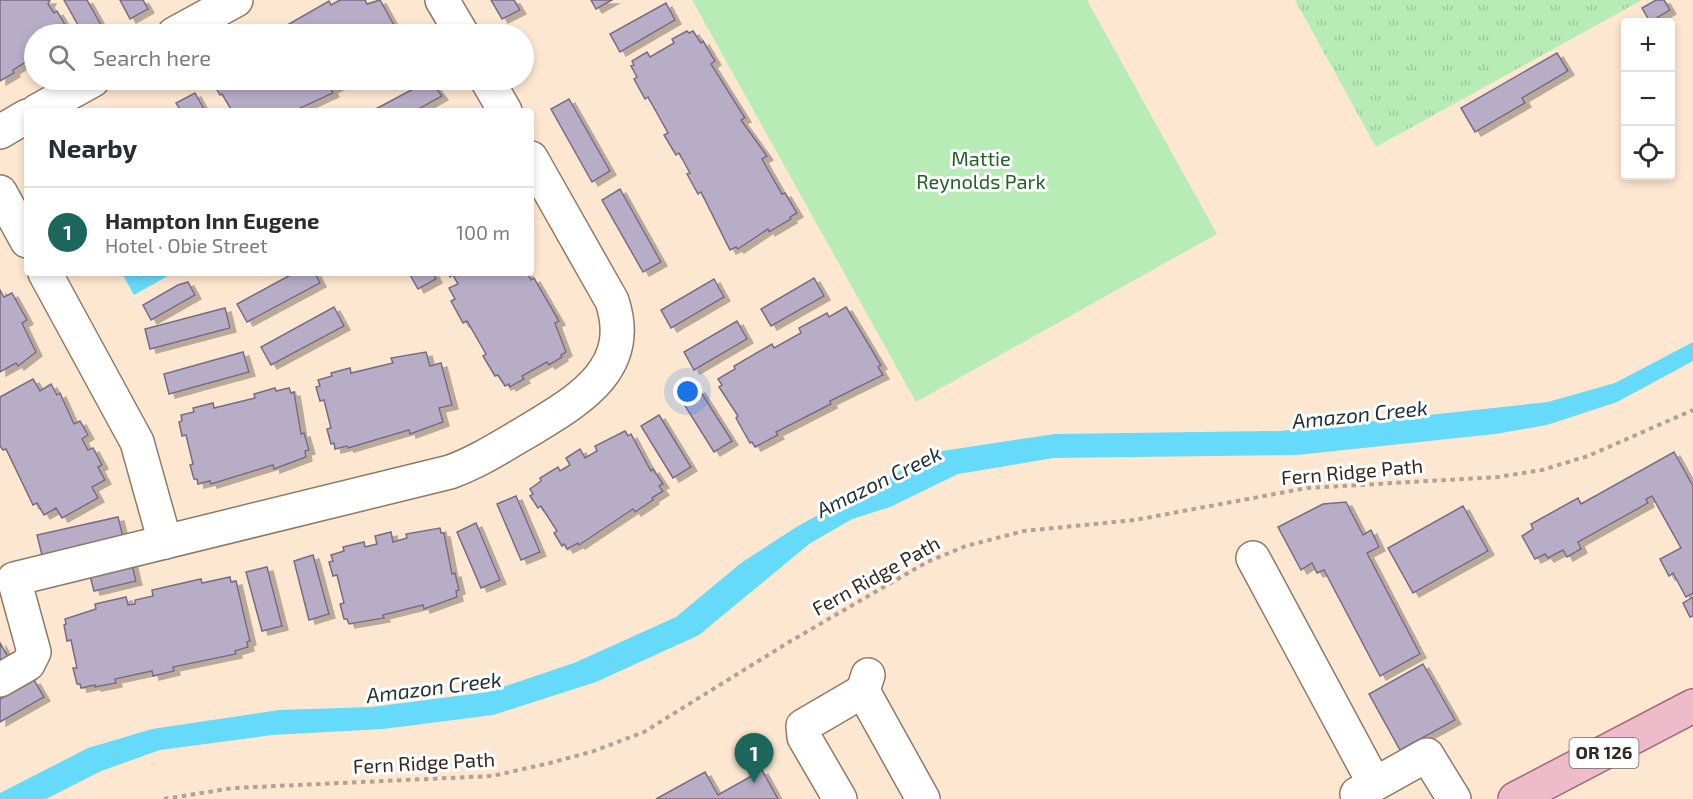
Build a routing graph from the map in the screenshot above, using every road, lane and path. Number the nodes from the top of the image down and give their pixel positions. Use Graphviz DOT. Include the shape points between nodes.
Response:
graph roads {
  1 [pos="236,0"];
  2 [pos="442,0"];
  3 [pos="192,24"];
  4 [pos="456,24"];
  5 [pos="75,90"];
  6 [pos="493,90"];
  7 [pos="42,108"];
  8 [pos="503,108"];
  9 [pos="24,118"];
  10 [pos="0,132"];
  11 [pos="534,163"];
  12 [pos="0,192"];
  13 [pos="24,236"];
  14 [pos="47,276"];
  15 [pos="1693,410"];
  16 [pos="165,542"];
  17 [pos="1253,558"];
  18 [pos="7,567"];
  19 [pos="0,680"];
  20 [pos="1693,706"];
  21 [pos="1367,791"];
  22 [pos="164,799"];
  23 [pos="840,799"];
  24 [pos="923,799"];
  25 [pos="1454,799"];
  26 [pos="1515,799"];
  1 -- 3 [label="street"];
  2 -- 4 [label="street"];
  5 -- 7 [label="street"];
  6 -- 8 [label="street"];
  9 -- 10 [label="street"];
  11 -- 16 [label="street" via="616,315 614,351 598,382 571,404 457,470"];
  12 -- 13 [label="street"];
  14 -- 16 [label="street" via="137,442"];
  15 -- 22 [label="path, Fern Ridge Path" via="1588,456 1542,470 1498,477 1307,488 1146,518 995,537 927,562 644,732 550,764 492,776 233,788"];
  16 -- 18 [label="street"];
  17 -- 21 [label="street"];
  18 -- 19 [label="street" via="34,652 28,664"];
  20 -- 26 [label="main road, OR 126"];
  21 -- 25 [label="street" via="1427,754"];
  23 -- 24 [label="street" via="804,737 802,726 865,683"];
}
